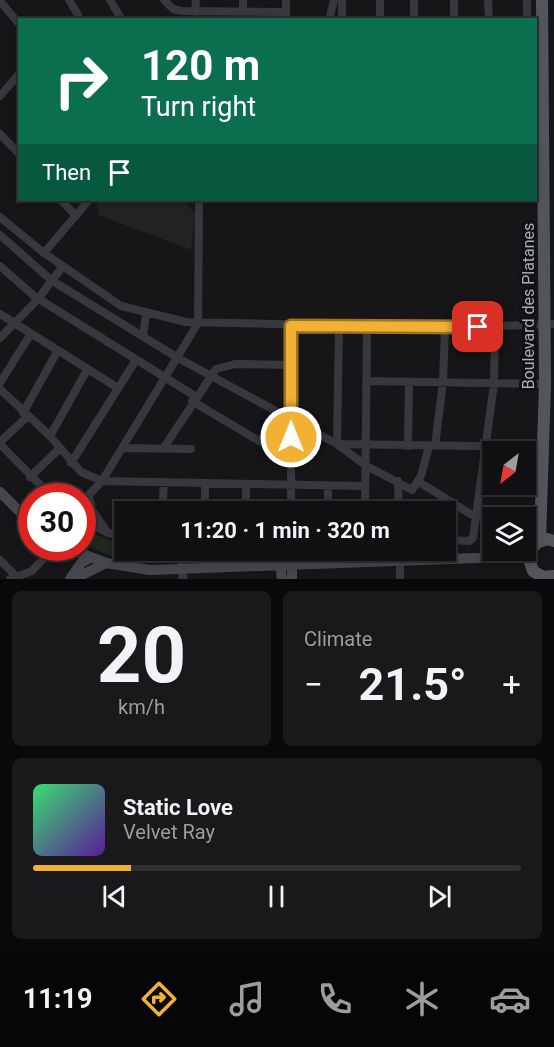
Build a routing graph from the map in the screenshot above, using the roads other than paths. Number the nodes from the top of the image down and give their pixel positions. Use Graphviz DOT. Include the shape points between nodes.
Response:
graph roads {
  1 [pos="69,0"];
  2 [pos="110,0"];
  3 [pos="164,0"];
  4 [pos="196,0"];
  5 [pos="243,0"];
  6 [pos="286,0"];
  7 [pos="334,0"];
  8 [pos="342,0"];
  9 [pos="380,0"];
  10 [pos="414,0"];
  11 [pos="454,0"];
  12 [pos="488,0"];
  13 [pos="527,0"];
  14 [pos="542,0"];
  15 [pos="0,1"];
  16 [pos="195,12"];
  17 [pos="243,12"];
  18 [pos="286,16"];
  19 [pos="80,18"];
  20 [pos="121,18"];
  21 [pos="329,18"];
  22 [pos="342,18"];
  23 [pos="380,18"];
  24 [pos="414,18"];
  25 [pos="454,18"];
  26 [pos="489,18"];
  27 [pos="527,18"];
  28 [pos="18,23"];
  29 [pos="539,47"];
  30 [pos="548,71"];
  31 [pos="18,75"];
  32 [pos="0,96"];
  33 [pos="0,134"];
  34 [pos="18,153"];
  35 [pos="62,201"];
  36 [pos="89,201"];
  37 [pos="199,201"];
  38 [pos="0,216"];
  39 [pos="76,216"];
  40 [pos="0,235"];
  41 [pos="44,253"];
  42 [pos="0,266"];
  43 [pos="63,266"];
  44 [pos="51,280"];
  45 [pos="38,298"];
  46 [pos="0,314"];
  47 [pos="146,315"];
  48 [pos="198,323"];
  49 [pos="549,325"];
  50 [pos="14,326"];
  51 [pos="291,326"];
  52 [pos="339,326"];
  53 [pos="495,326"];
  54 [pos="367,327"];
  55 [pos="445,328"];
  56 [pos="30,335"];
  57 [pos="143,336"];
  58 [pos="0,338"];
  59 [pos="57,352"];
  60 [pos="178,357"];
  61 [pos="136,360"];
  62 [pos="291,364"];
  63 [pos="87,370"];
  64 [pos="209,376"];
  65 [pos="165,378"];
  66 [pos="367,381"];
  67 [pos="409,382"];
  68 [pos="443,382"];
  69 [pos="0,383"];
  70 [pos="494,384"];
  71 [pos="545,384"];
  72 [pos="0,388"];
  73 [pos="118,388"];
  74 [pos="194,399"];
  75 [pos="25,415"];
  76 [pos="550,416"];
  77 [pos="291,421"];
  78 [pos="50,436"];
  79 [pos="485,441"];
  80 [pos="0,443"];
  81 [pos="337,444"];
  82 [pos="365,445"];
  83 [pos="408,446"];
  84 [pos="432,446"];
  85 [pos="482,447"];
  86 [pos="536,447"];
  87 [pos="544,447"];
  88 [pos="123,448"];
  89 [pos="59,449"];
  90 [pos="162,449"];
  91 [pos="191,449"];
  92 [pos="291,452"];
  93 [pos="71,463"];
  94 [pos="365,465"];
  95 [pos="482,467"];
  96 [pos="30,477"];
  97 [pos="102,481"];
  98 [pos="398,481"];
  99 [pos="418,482"];
  100 [pos="37,483"];
  101 [pos="164,483"];
  102 [pos="205,484"];
  103 [pos="246,485"];
  104 [pos="291,486"];
  105 [pos="328,486"];
  106 [pos="365,486"];
  107 [pos="96,488"];
  108 [pos="0,492"];
  109 [pos="163,501"];
  110 [pos="205,501"];
  111 [pos="246,501"];
  112 [pos="291,501"];
  113 [pos="328,501"];
  114 [pos="365,501"];
  115 [pos="399,501"];
  116 [pos="18,510"];
  117 [pos="96,516"];
  118 [pos="477,518"];
  119 [pos="96,527"];
  120 [pos="108,533"];
  121 [pos="114,534"];
  122 [pos="456,540"];
  123 [pos="540,540"];
  124 [pos="554,541"];
  125 [pos="536,543"];
  126 [pos="456,555"];
  127 [pos="482,556"];
  128 [pos="0,560"];
  129 [pos="96,560"];
  130 [pos="41,561"];
  131 [pos="74,561"];
  132 [pos="92,561"];
  133 [pos="292,561"];
  134 [pos="328,561"];
  135 [pos="400,561"];
  136 [pos="530,561"];
  137 [pos="106,563"];
  138 [pos="292,564"];
  139 [pos="280,565"];
  140 [pos="182,574"];
  141 [pos="536,575"];
  142 [pos="554,576"];
  143 [pos="75,577"];
  144 [pos="16,578"];
  145 [pos="282,579"];
  146 [pos="292,579"];
  147 [pos="400,579"];
  1 -- 19 [label="street"];
  2 -- 20 [label="street"];
  3 -- 16 [label="street" via="173,9"];
  4 -- 16 [label="street"];
  5 -- 17 [label="street"];
  6 -- 18 [label="street"];
  7 -- 21 [label="street"];
  8 -- 22 [label="street"];
  9 -- 23 [label="street"];
  10 -- 24 [label="street"];
  11 -- 25 [label="street"];
  12 -- 26 [label="street"];
  13 -- 27 [label="street"];
  14 -- 29 [label="main road, Boulevard des Platanes"];
  15 -- 28 [label="street"];
  16 -- 17 [label="street"];
  17 -- 18 [label="street"];
  29 -- 30 [label="main road, Boulevard des Platanes"];
  30 -- 49 [label="main road, Boulevard des Platanes"];
  31 -- 32 [label="street"];
  33 -- 34 [label="street"];
  35 -- 39 [label="street"];
  36 -- 39 [label="street"];
  37 -- 48 [label="street"];
  38 -- 41 [label="street"];
  39 -- 41 [label="street"];
  40 -- 44 [label="street"];
  41 -- 43 [label="street"];
  42 -- 45 [label="street"];
  43 -- 44 [label="street"];
  43 -- 47 [label="street" via="121,306"];
  44 -- 45 [label="street"];
  44 -- 57 [label="street"];
  45 -- 50 [label="street"];
  45 -- 61 [label="street"];
  46 -- 50 [label="street"];
  47 -- 48 [label="street"];
  47 -- 57 [label="street"];
  48 -- 51 [label="street"];
  48 -- 60 [label="street"];
  49 -- 53 [label="street"];
  49 -- 71 [label="main road, Boulevard des Platanes"];
  50 -- 56 [label="street"];
  50 -- 58 [label="street"];
  51 -- 52 [label="street"];
  51 -- 62 [label="street"];
  52 -- 54 [label="street"];
  52 -- 81 [label="street"];
  53 -- 55 [label="street"];
  53 -- 70 [label="street"];
  54 -- 55 [label="street"];
  54 -- 66 [label="street"];
  55 -- 68 [label="street"];
  56 -- 59 [label="street"];
  56 -- 69 [label="street"];
  57 -- 60 [label="street"];
  59 -- 63 [label="street"];
  59 -- 75 [label="street"];
  60 -- 64 [label="street"];
  60 -- 65 [label="street"];
  61 -- 65 [label="street"];
  61 -- 73 [label="street"];
  62 -- 64 [label="street" via="224,366"];
  62 -- 77 [label="street"];
  63 -- 73 [label="street"];
  63 -- 78 [label="street"];
  64 -- 74 [label="street"];
  64 -- 77 [label="street"];
  65 -- 74 [label="street"];
  65 -- 88 [label="street"];
  66 -- 67 [label="street"];
  66 -- 82 [label="street"];
  67 -- 68 [label="street"];
  67 -- 83 [label="street"];
  68 -- 70 [label="street"];
  68 -- 84 [label="street"];
  70 -- 71 [label="street"];
  70 -- 79 [label="street"];
  71 -- 76 [label="main road, Boulevard des Platanes"];
  72 -- 75 [label="street"];
  73 -- 93 [label="street"];
  74 -- 90 [label="street"];
  74 -- 92 [label="street" via="266,445"];
  75 -- 78 [label="street"];
  75 -- 80 [label="street"];
  76 -- 87 [label="main road, Boulevard des Platanes"];
  77 -- 81 [label="street"];
  77 -- 92 [label="street"];
  78 -- 89 [label="street"];
  80 -- 96 [label="street"];
  81 -- 82 [label="street"];
  81 -- 94 [label="street"];
  82 -- 83 [label="street"];
  82 -- 94 [label="street"];
  83 -- 84 [label="street"];
  84 -- 85 [label="street"];
  84 -- 99 [label="street"];
  86 -- 87 [label="street"];
  87 -- 123 [label="main road, Boulevard des Platanes"];
  88 -- 90 [label="street"];
  88 -- 97 [label="street"];
  89 -- 93 [label="street"];
  89 -- 96 [label="street"];
  90 -- 91 [label="street"];
  92 -- 104 [label="street"];
  93 -- 97 [label="street"];
  94 -- 98 [label="street"];
  94 -- 106 [label="street"];
  95 -- 118 [label="street"];
  96 -- 100 [label="street"];
  97 -- 101 [label="street"];
  97 -- 107 [label="street"];
  98 -- 99 [label="street" via="412,490"];
  98 -- 115 [label="street"];
  99 -- 118 [label="street"];
  101 -- 102 [label="street"];
  101 -- 109 [label="street"];
  102 -- 103 [label="street"];
  102 -- 110 [label="street"];
  103 -- 104 [label="street"];
  103 -- 111 [label="street"];
  104 -- 105 [label="street"];
  104 -- 112 [label="street"];
  105 -- 106 [label="street"];
  105 -- 113 [label="street"];
  106 -- 114 [label="street"];
  108 -- 116 [label="main road"];
  117 -- 120 [label="street"];
  118 -- 122 [label="street" via="473,538"];
  119 -- 120 [label="street"];
  120 -- 121 [label="street"];
  123 -- 124 [label="main road"];
  123 -- 125 [label="main road"];
  126 -- 127 [label="main road"];
  128 -- 144 [label="street"];
  129 -- 137 [label="main road"];
  130 -- 144 [label="street" via="32,571"];
  131 -- 143 [label="main road"];
  132 -- 143 [label="main road" via="90,568"];
  133 -- 138 [label="street"];
  134 -- 138 [label="main road"];
  135 -- 147 [label="street"];
  136 -- 141 [label="main road"];
  137 -- 140 [label="main road"];
  137 -- 143 [label="main road"];
  138 -- 139 [label="main road"];
  138 -- 146 [label="main road"];
  139 -- 140 [label="main road"];
  139 -- 145 [label="main road"];
  141 -- 142 [label="main road"];
}
